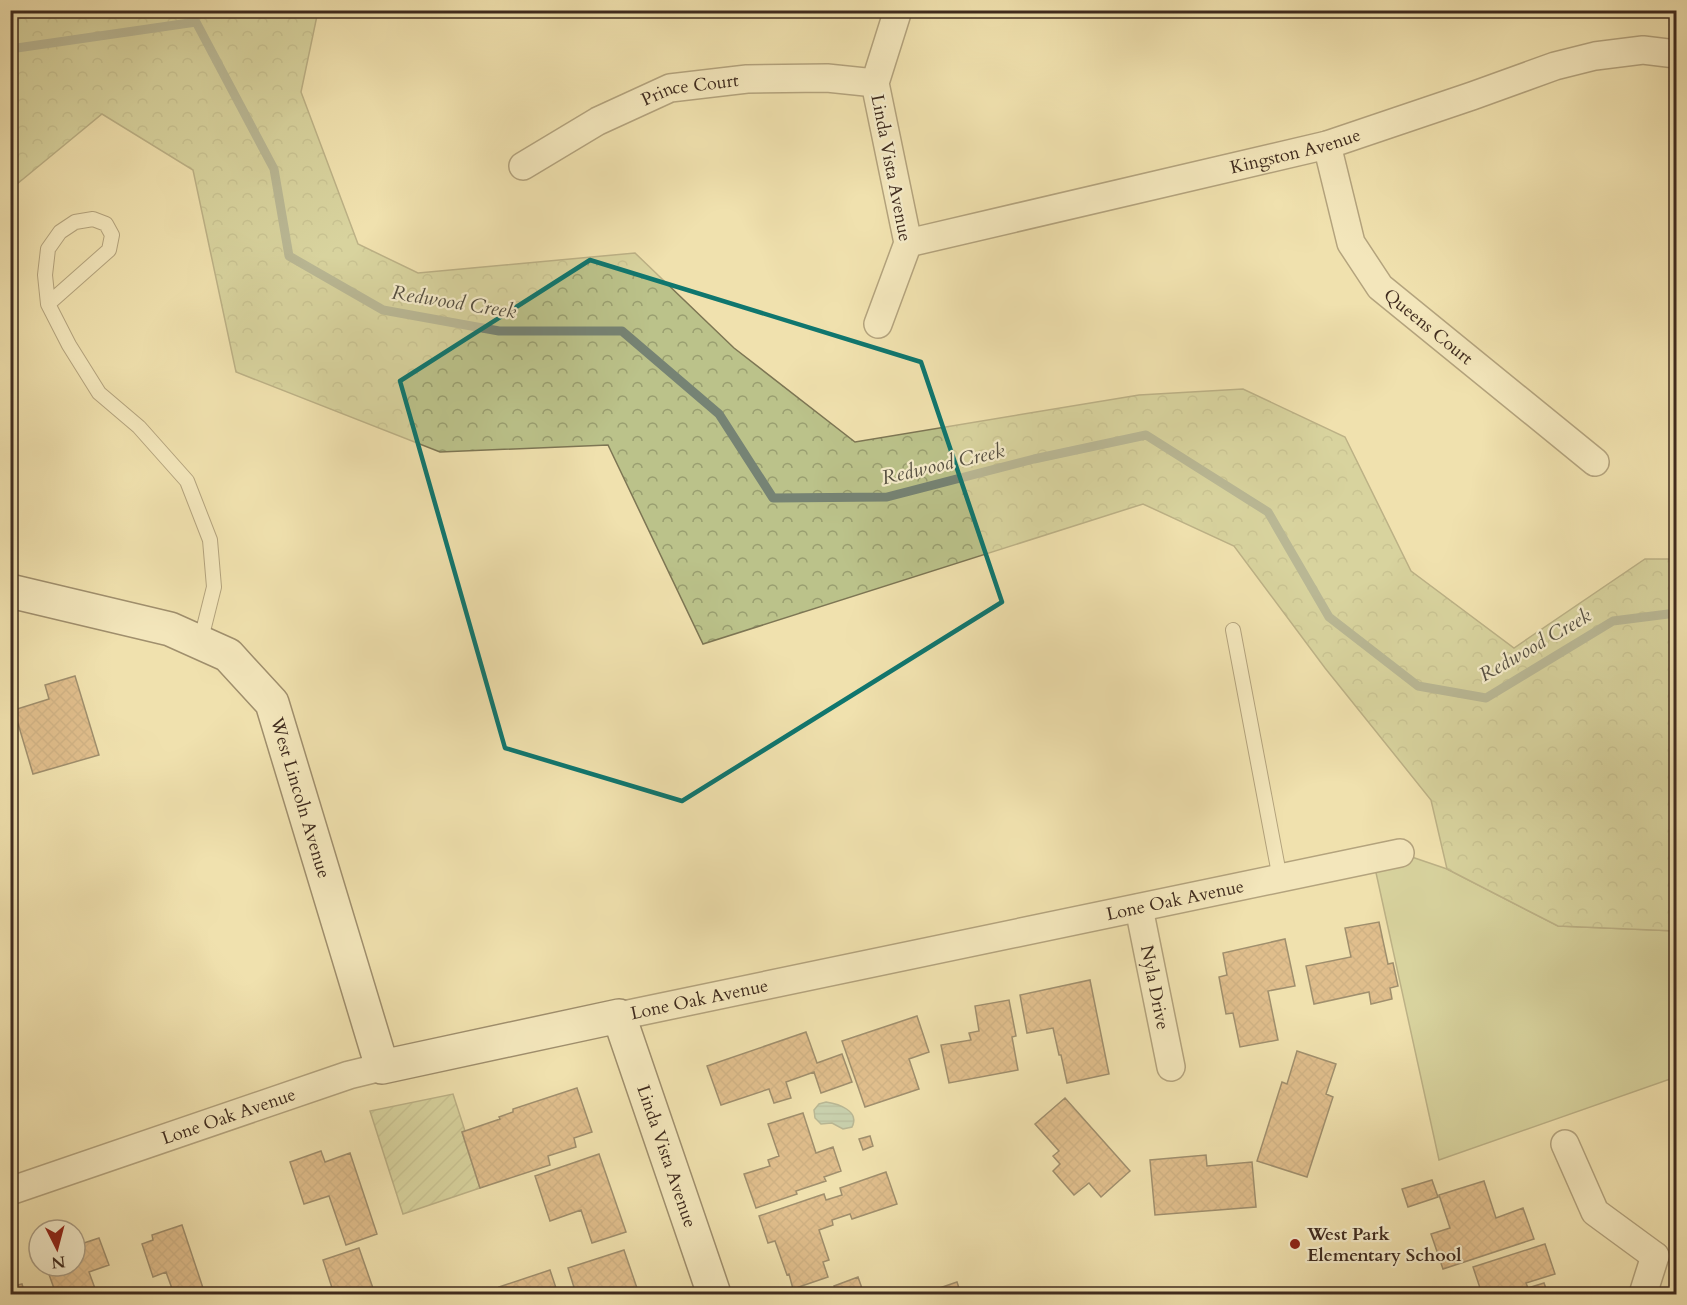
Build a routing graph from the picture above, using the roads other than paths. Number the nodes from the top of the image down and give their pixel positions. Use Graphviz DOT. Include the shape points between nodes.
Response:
graph roads {
  1 [pos="898,10"];
  2 [pos="1677,54"];
  3 [pos="875,83"];
  4 [pos="1327,145"];
  5 [pos="523,166"];
  6 [pos="908,243"];
  7 [pos="48,304"];
  8 [pos="878,324"];
  9 [pos="1595,462"];
  10 [pos="10,591"];
  11 [pos="1233,630"];
  12 [pos="200,643"];
  13 [pos="1400,853"];
  14 [pos="1280,879"];
  15 [pos="1139,908"];
  16 [pos="619,1016"];
  17 [pos="381,1067"];
  18 [pos="1171,1067"];
  19 [pos="1565,1144"];
  20 [pos="10,1191"];
  21 [pos="1666,1257"];
  22 [pos="714,1294"];
  23 [pos="1644,1294"];
  1 -- 3 [label="street, Linda Vista Avenue"];
  2 -- 4 [label="street, Kingston Avenue" via="1643,50 1555,66"];
  3 -- 5 [label="street, Prince Court" via="827,78 747,79 670,88 598,121"];
  3 -- 6 [label="street, Linda Vista Avenue"];
  4 -- 6 [label="street, Kingston Avenue"];
  4 -- 9 [label="street, Queens Court" via="1351,243 1380,287"];
  6 -- 8 [label="street, Linda Vista Avenue"];
  7 -- 7 [label="lane" via="48,249 60,232 75,222 93,219 106,224 112,236 109,250"];
  7 -- 12 [label="lane" via="99,393 139,427 187,481 210,540 214,587"];
  10 -- 12 [label="street, West Lincoln Avenue" via="170,629"];
  11 -- 14 [label="lane"];
  12 -- 17 [label="street, West Lincoln Avenue" via="228,656 272,704"];
  13 -- 14 [label="street, Lone Oak Avenue"];
  14 -- 15 [label="street, Lone Oak Avenue"];
  15 -- 16 [label="street, Lone Oak Avenue"];
  15 -- 18 [label="street, Nyla Drive"];
  16 -- 17 [label="street, Lone Oak Avenue"];
  16 -- 22 [label="street, Linda Vista Avenue"];
  17 -- 20 [label="street, Lone Oak Avenue"];
  19 -- 21 [label="street" via="1595,1212"];
  21 -- 23 [label="street"];
}
